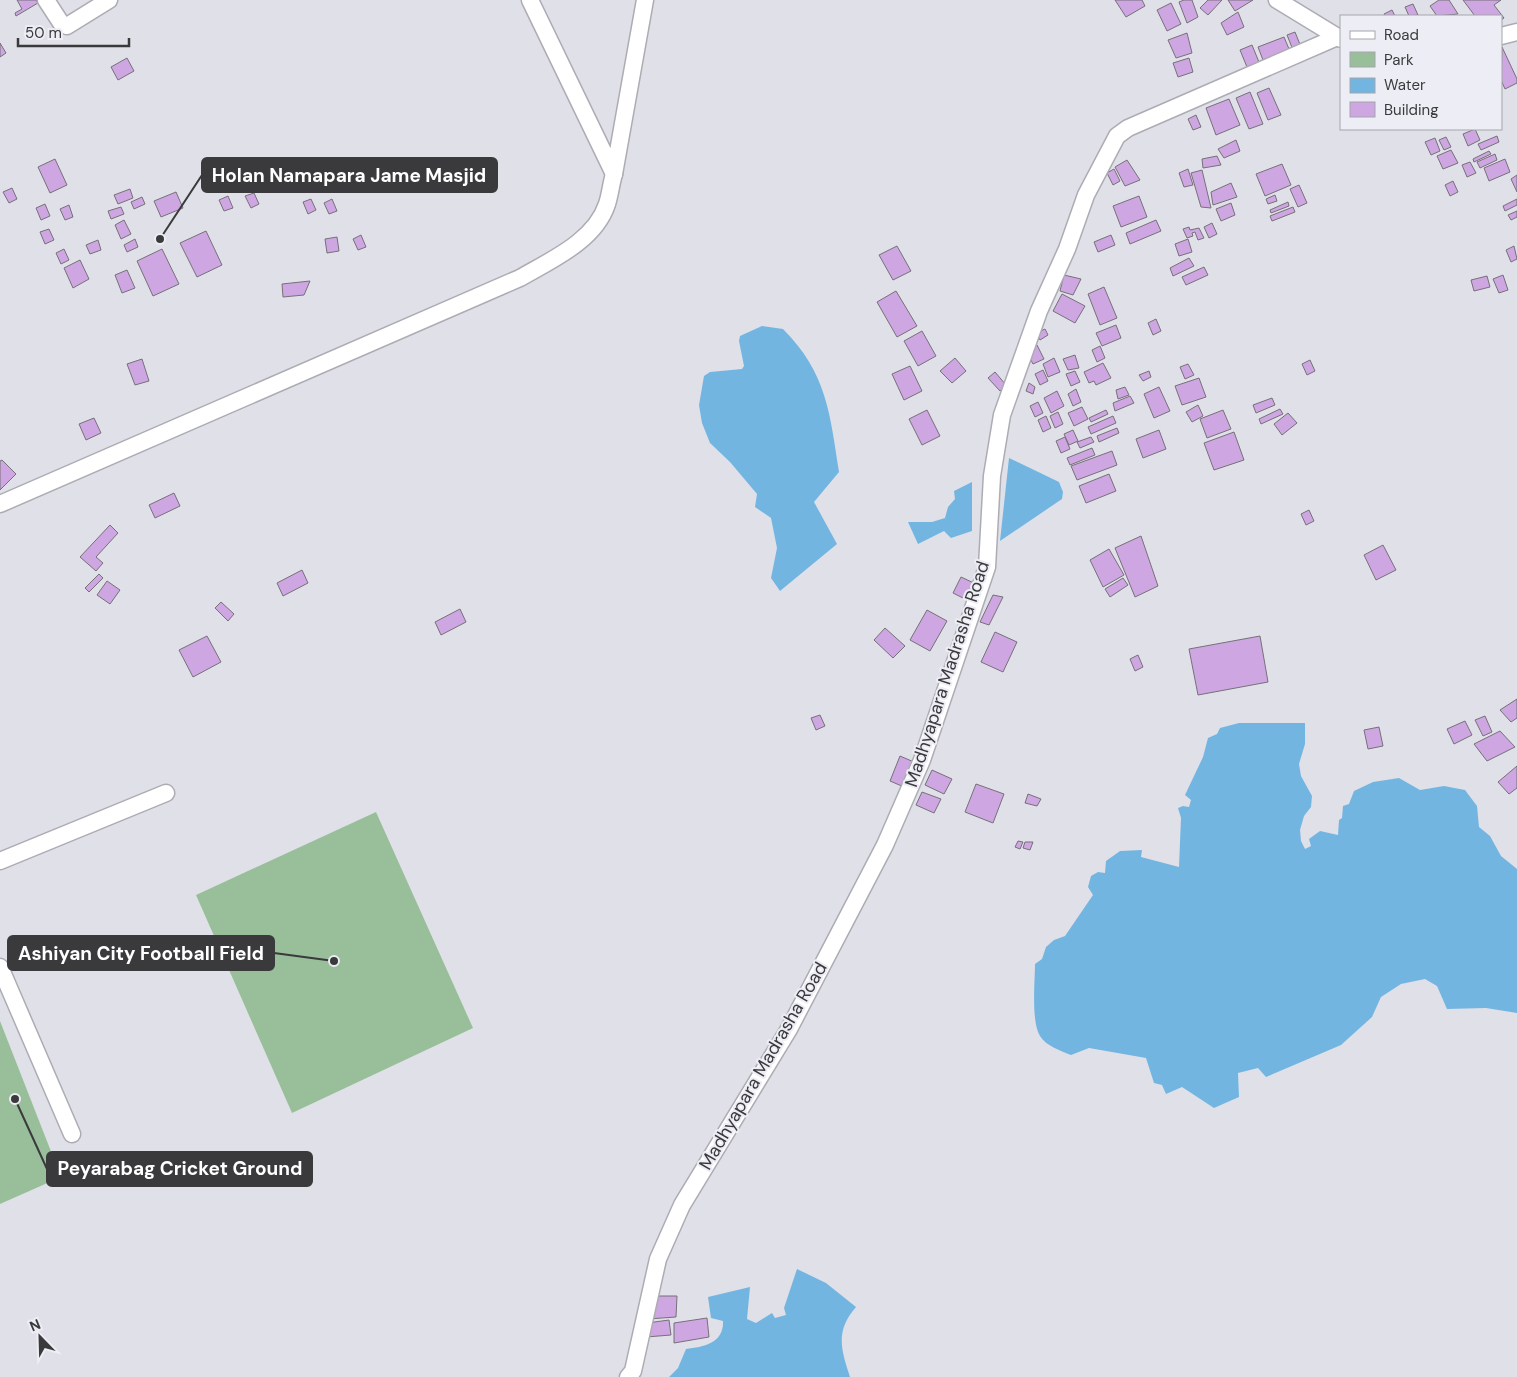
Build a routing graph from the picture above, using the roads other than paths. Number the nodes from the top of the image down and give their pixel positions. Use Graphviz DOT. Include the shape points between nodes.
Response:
graph roads {
  1 [pos="46,0"];
  2 [pos="109,0"];
  3 [pos="530,0"];
  4 [pos="645,0"];
  5 [pos="1277,0"];
  6 [pos="1517,32"];
  7 [pos="1502,36"];
  8 [pos="1338,38"];
  9 [pos="614,174"];
  10 [pos="0,504"];
  11 [pos="166,793"];
  12 [pos="0,861"];
  13 [pos="0,967"];
  14 [pos="72,1134"];
  15 [pos="628,1377"];
  1 -- 2 [label="street" via="60,23 67,26"];
  3 -- 9 [label="street"];
  4 -- 9 [label="street"];
  5 -- 8 [label="street"];
  6 -- 7 [label="street"];
  8 -- 15 [label="street, Madhyapara Madrasha Road" via="1128,128 1117,136 1086,195 1067,249 1039,311 1002,415 992,476 987,567 922,760 885,845 789,1029 682,1205 658,1259 633,1371"];
  9 -- 10 [label="street" via="607,204 584,238 520,278"];
  11 -- 12 [label="street"];
  13 -- 14 [label="street"];
}
